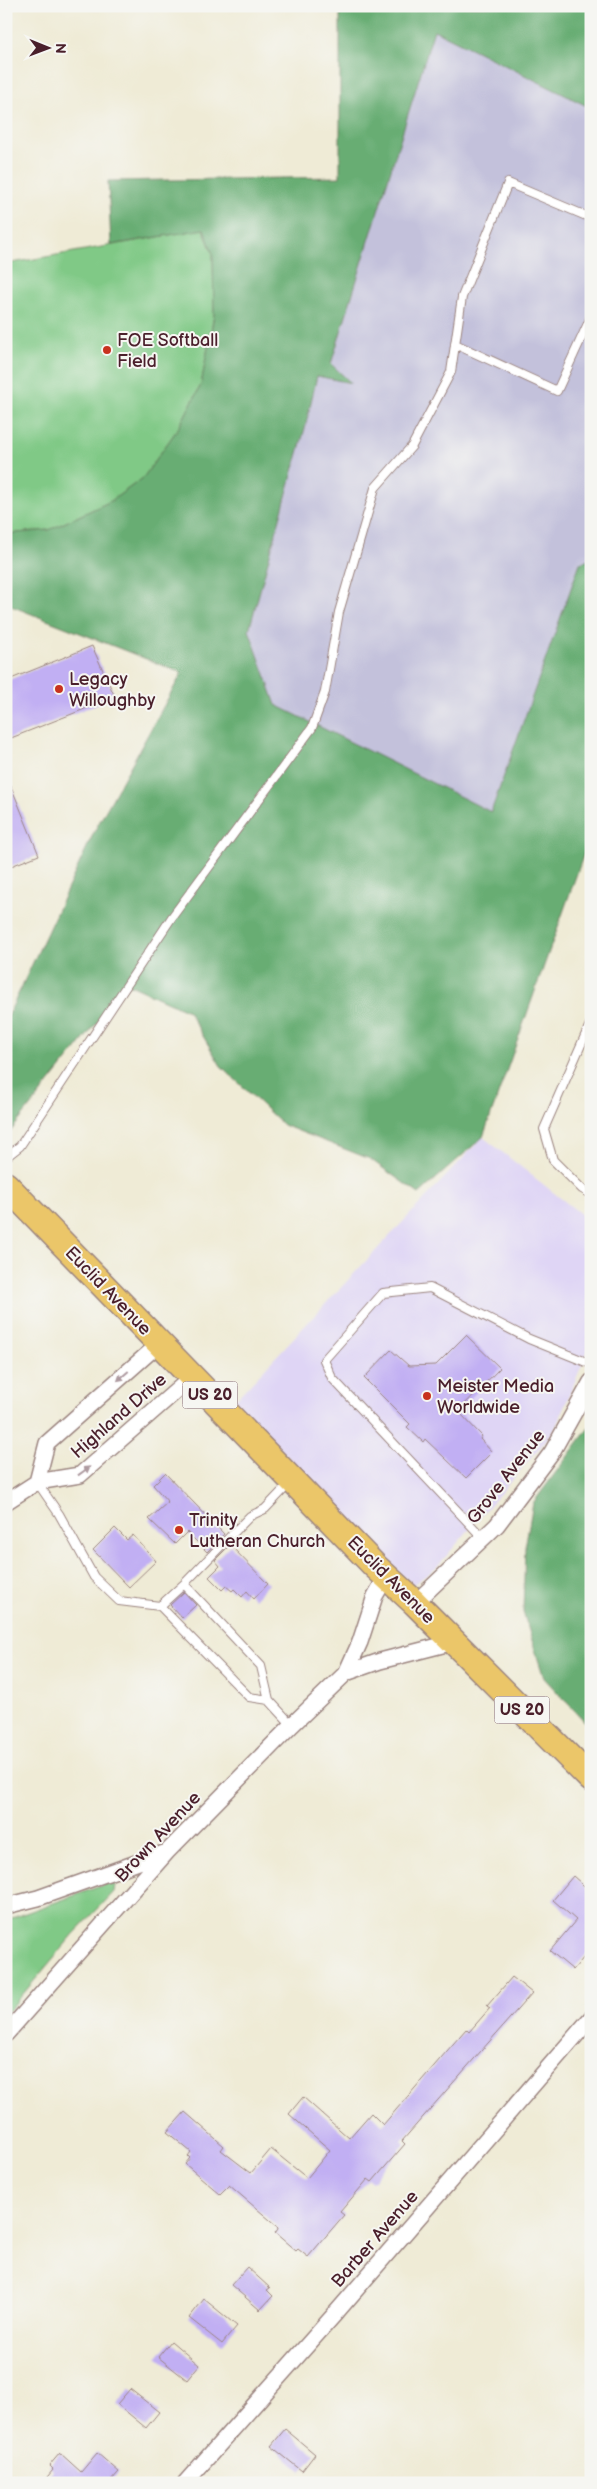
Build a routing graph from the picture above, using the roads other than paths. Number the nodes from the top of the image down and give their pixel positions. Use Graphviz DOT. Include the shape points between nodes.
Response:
graph roads {
  1 [pos="591,218"];
  2 [pos="591,317"];
  3 [pos="455,344"];
  4 [pos="591,1022"];
  5 [pos="6,1157"];
  6 [pos="6,1185"];
  7 [pos="591,1194"];
  8 [pos="160,1343"];
  9 [pos="591,1364"];
  10 [pos="192,1377"];
  11 [pos="591,1382"];
  12 [pos="293,1480"];
  13 [pos="37,1482"];
  14 [pos="6,1502"];
  15 [pos="483,1538"];
  16 [pos="386,1577"];
  17 [pos="184,1584"];
  18 [pos="415,1603"];
  19 [pos="160,1606"];
  20 [pos="454,1642"];
  21 [pos="346,1673"];
  22 [pos="269,1700"];
  23 [pos="292,1725"];
  24 [pos="591,1779"];
  25 [pos="168,1852"];
  26 [pos="6,1906"];
  27 [pos="591,2018"];
  28 [pos="6,2034"];
  29 [pos="184,2483"];
  1 -- 3 [label="lane" via="508,183 462,297"];
  2 -- 3 [label="lane" via="557,391"];
  3 -- 5 [label="lane" via="451,372 412,446 375,488 340,612 325,692 312,728 172,917 20,1146"];
  4 -- 7 [label="lane" via="544,1130 553,1160"];
  6 -- 8 [label="main road, Euclid Avenue / US 20"];
  8 -- 10 [label="main road, Euclid Avenue / US 20"];
  8 -- 13 [label="street, Highland Drive, one-way" via="47,1443"];
  9 -- 15 [label="lane" via="529,1339 430,1288 383,1294 324,1360 332,1378"];
  10 -- 12 [label="main road, Euclid Avenue / US 20"];
  13 -- 10 [label="street, Highland Drive, one-way" via="80,1475"];
  11 -- 15 [label="street, Grove Avenue" via="552,1452 497,1525"];
  12 -- 16 [label="main road, Euclid Avenue / US 20"];
  12 -- 17 [label="lane" via="265,1509 250,1516"];
  13 -- 14 [label="street, Highland Drive"];
  13 -- 19 [label="lane" via="94,1577 119,1601"];
  15 -- 18 [label="street, Grove Avenue"];
  16 -- 18 [label="main road, Euclid Avenue / US 20"];
  16 -- 21 [label="street, Brown Avenue" via="375,1596"];
  17 -- 19 [label="lane"];
  17 -- 22 [label="lane" via="261,1666"];
  18 -- 20 [label="main road, Euclid Avenue / US 20"];
  19 -- 22 [label="lane" via="250,1697"];
  20 -- 21 [label="street, Brown Avenue"];
  20 -- 24 [label="main road, Euclid Avenue / US 20"];
  21 -- 23 [label="street, Brown Avenue"];
  22 -- 23 [label="lane"];
  23 -- 25 [label="street, Brown Avenue"];
  25 -- 26 [label="street" via="47,1895"];
  25 -- 28 [label="street, Brown Avenue"];
  27 -- 29 [label="street, Barber Avenue"];
}
